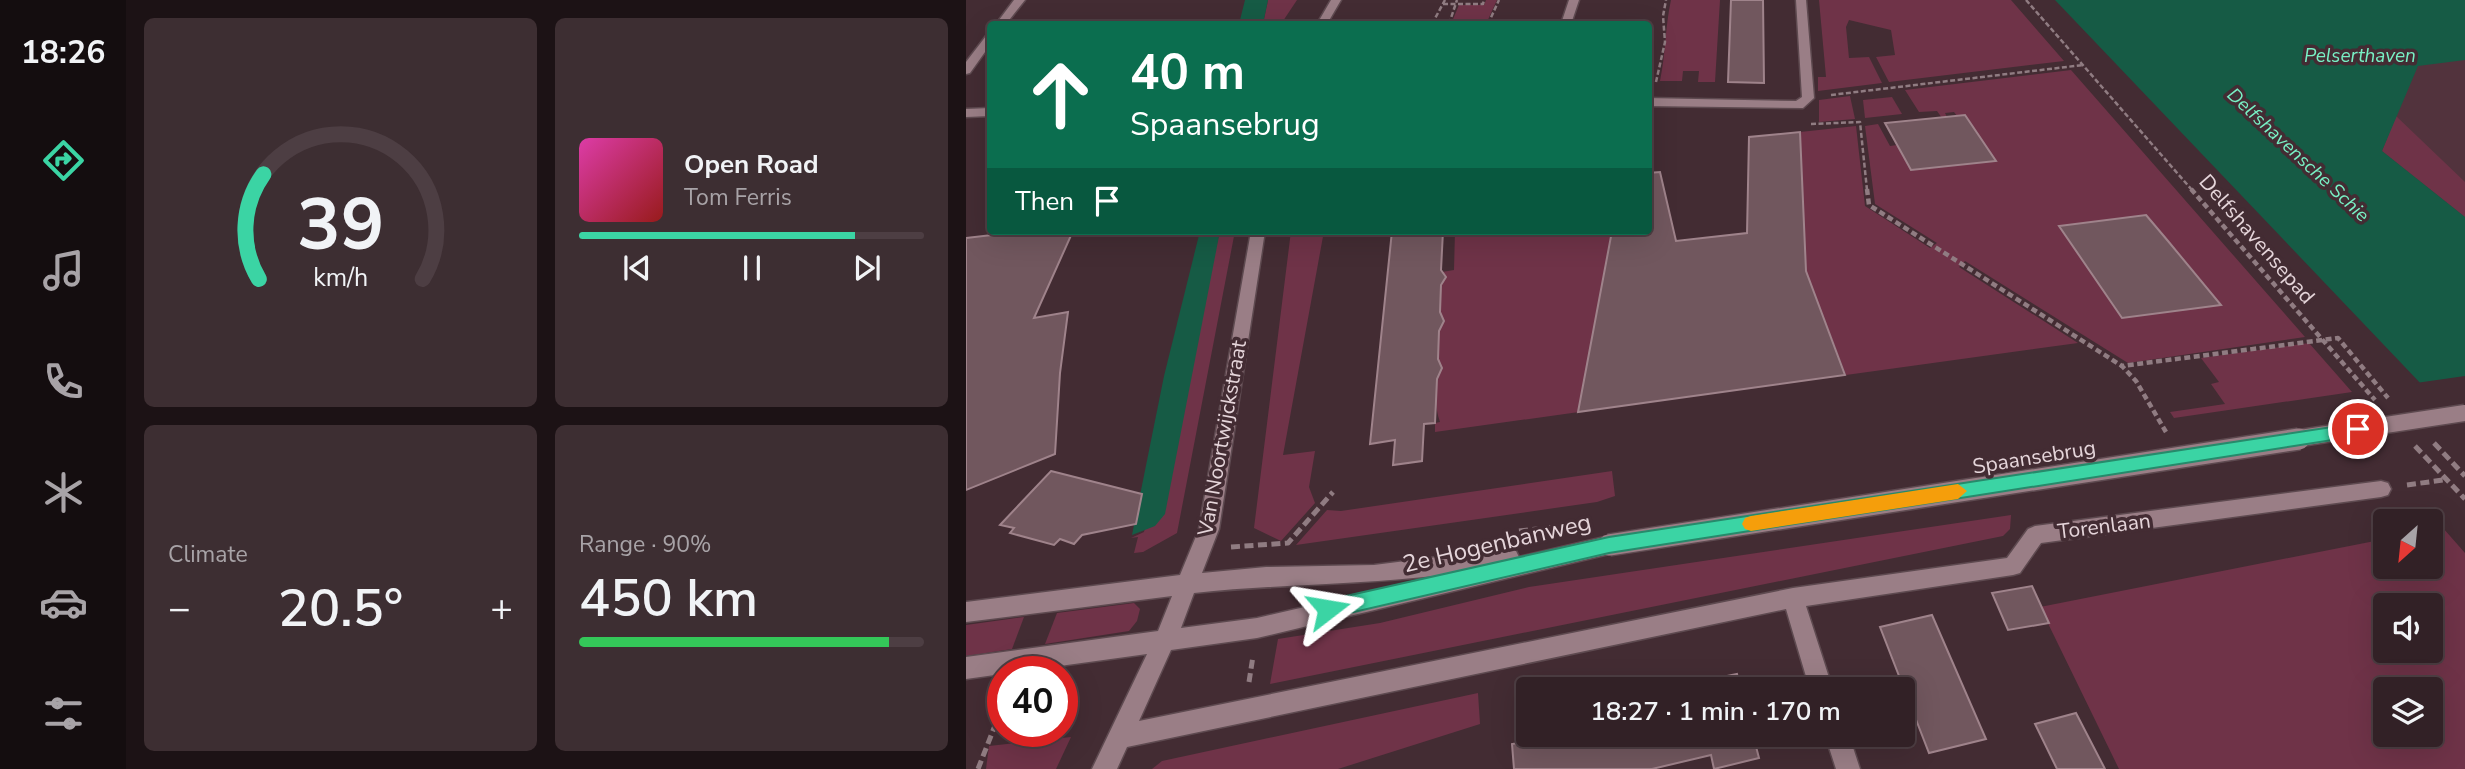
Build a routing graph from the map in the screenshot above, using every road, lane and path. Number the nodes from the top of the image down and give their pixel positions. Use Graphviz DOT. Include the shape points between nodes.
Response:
graph roads {
  1 [pos="1020,0"];
  2 [pos="1336,0"];
  3 [pos="1485,0"];
  4 [pos="1499,0"];
  5 [pos="1574,0"];
  6 [pos="1667,0"];
  7 [pos="1801,0"];
  8 [pos="2026,0"];
  9 [pos="1444,2"];
  10 [pos="1457,2"];
  11 [pos="1003,21"];
  12 [pos="1324,21"];
  13 [pos="1434,21"];
  14 [pos="1450,21"];
  15 [pos="1489,21"];
  16 [pos="1567,21"];
  17 [pos="987,42"];
  18 [pos="2084,65"];
  19 [pos="966,70"];
  20 [pos="1652,94"];
  21 [pos="1652,102"];
  22 [pos="1803,102"];
  23 [pos="987,112"];
  24 [pos="966,113"];
  25 [pos="1257,235"];
  26 [pos="2324,339"];
  27 [pos="2122,366"];
  28 [pos="2396,406"];
  29 [pos="2384,410"];
  30 [pos="2465,413"];
  31 [pos="2171,440"];
  32 [pos="2410,440"];
  33 [pos="2434,443"];
  34 [pos="2465,476"];
  35 [pos="2444,480"];
  36 [pos="2381,489"];
  37 [pos="2465,499"];
  38 [pos="1609,545"];
  39 [pos="1188,584"];
  40 [pos="1793,598"];
  41 [pos="966,612"];
  42 [pos="1166,640"];
  43 [pos="966,668"];
  44 [pos="1818,677"];
  45 [pos="1119,737"];
  46 [pos="987,746"];
  47 [pos="1841,747"];
  48 [pos="978,769"];
  49 [pos="1104,769"];
  50 [pos="1848,769"];
  1 -- 11 [label="street"];
  2 -- 12 [label="street"];
  3 -- 10 [label="path" via="1483,4"];
  4 -- 15 [label="path"];
  5 -- 16 [label="street"];
  6 -- 20 [label="path" via="1665,42"];
  7 -- 22 [label="street"];
  8 -- 18 [label="path, Delfshavensepad"];
  9 -- 10 [label="path"];
  9 -- 13 [label="path"];
  10 -- 14 [label="path"];
  17 -- 19 [label="street"];
  18 -- 22 [label="path"];
  18 -- 26 [label="path, Delfshavensepad"];
  21 -- 22 [label="street"];
  22 -- 27 [label="path" via="1812,125 1860,122 1869,205"];
  23 -- 24 [label="street"];
  25 -- 39 [label="street, Van Noortwijckstraat" via="1209,529"];
  26 -- 27 [label="path"];
  26 -- 28 [label="path" via="2339,338"];
  26 -- 29 [label="path, Delfshavensepad"];
  27 -- 31 [label="path"];
  30 -- 38 [label="street, Spaansebrug, bridge"];
  32 -- 35 [label="path"];
  33 -- 34 [label="path"];
  35 -- 36 [label="path"];
  35 -- 37 [label="path"];
  36 -- 40 [label="street, Torenlaan" via="2035,535 2013,566"];
  38 -- 39 [label="street, 2e Hogenbanweg" via="1374,574 1266,576"];
  38 -- 42 [label="street, 2e Hogenbanweg" via="1257,628"];
  39 -- 41 [label="street, 2e Hogenbanweg"];
  39 -- 42 [label="street, Van Noortwijckstraat"];
  40 -- 44 [label="street"];
  40 -- 45 [label="street"];
  42 -- 43 [label="street, 2e Hogenbanweg"];
  42 -- 45 [label="street, Van Noortwijckstraat"];
  45 -- 49 [label="street, Van Noortwijckstraat"];
  46 -- 48 [label="path"];
  47 -- 50 [label="street"];
}
